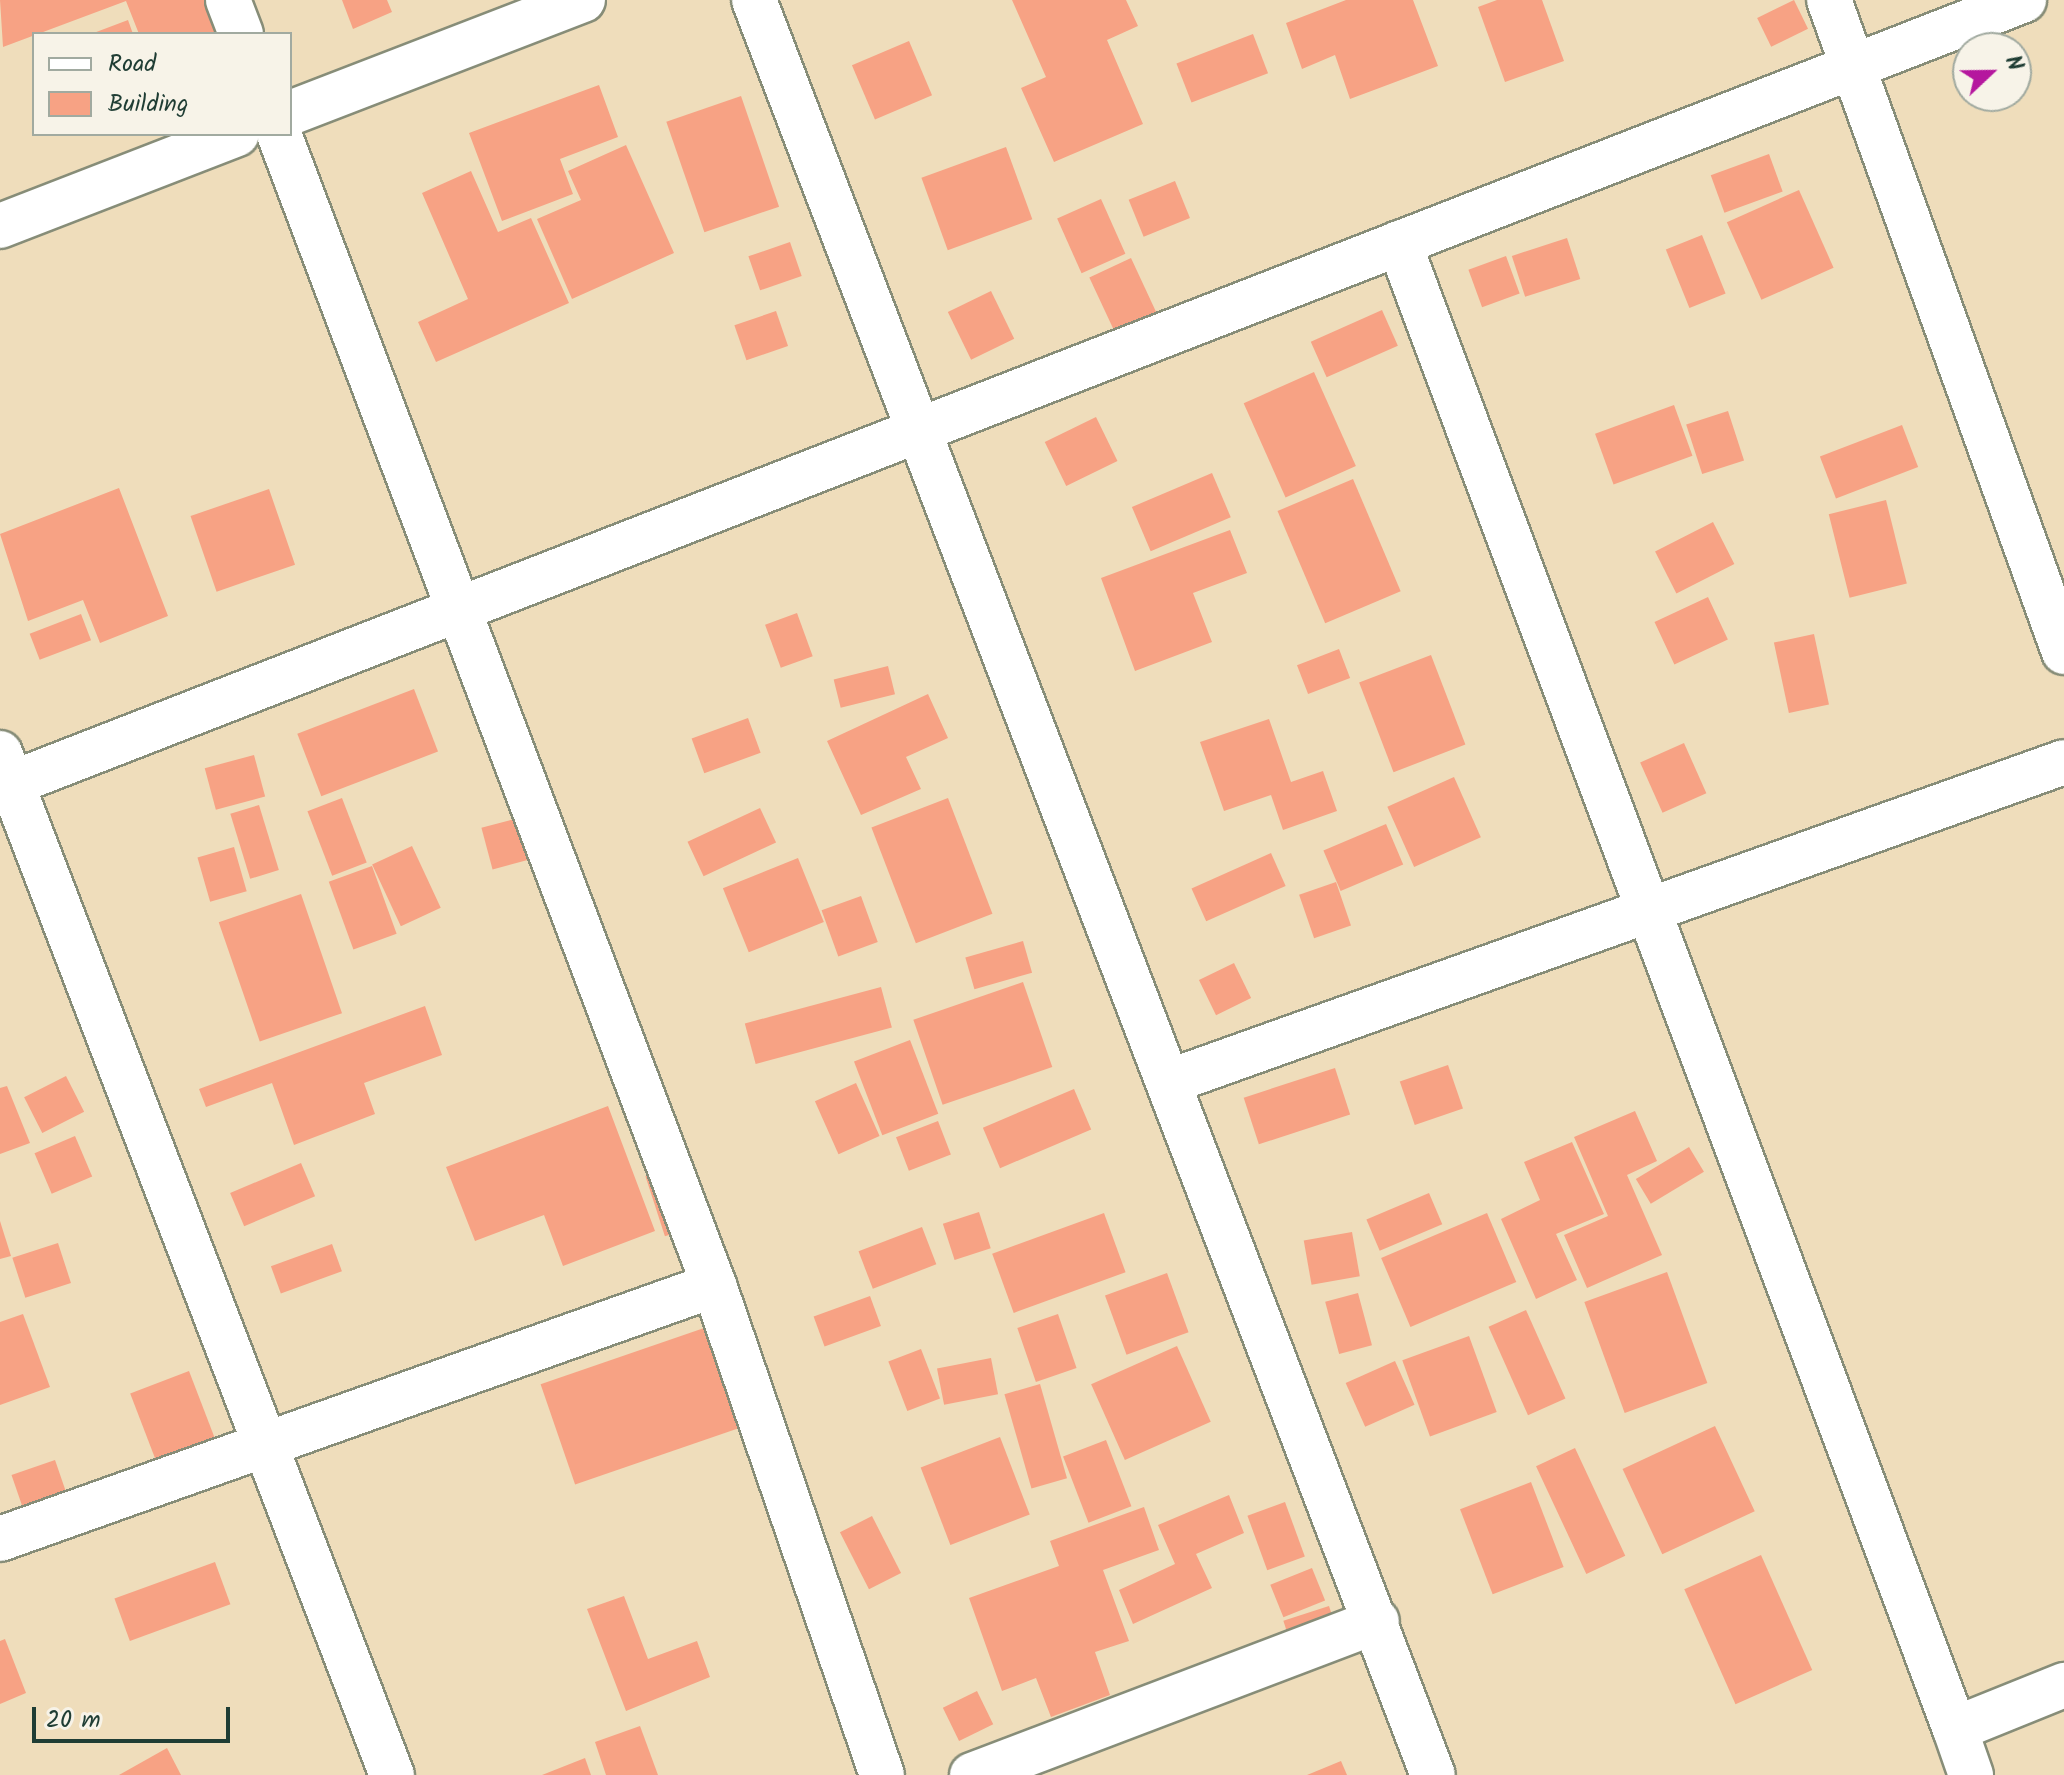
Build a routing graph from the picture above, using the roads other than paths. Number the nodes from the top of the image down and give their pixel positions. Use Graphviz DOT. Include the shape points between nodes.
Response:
graph roads {
  1 [pos="228,0"];
  2 [pos="583,0"];
  3 [pos="754,0"];
  4 [pos="1829,0"];
  5 [pos="2024,0"];
  6 [pos="240,32"];
  7 [pos="1855,66"];
  8 [pos="292,112"];
  9 [pos="232,136"];
  10 [pos="280,136"];
  11 [pos="0,226"];
  12 [pos="1399,243"];
  13 [pos="919,430"];
  14 [pos="458,610"];
  15 [pos="2064,652"];
  16 [pos="2064,762"];
  17 [pos="4,775"];
  18 [pos="1646,906"];
  19 [pos="1168,1082"];
  20 [pos="714,1285"];
  21 [pos="263,1446"];
  22 [pos="0,1539"];
  23 [pos="1377,1621"];
  24 [pos="2064,1685"];
  25 [pos="1955,1729"];
  26 [pos="392,1775"];
  27 [pos="882,1775"];
  28 [pos="972,1775"];
  29 [pos="1433,1775"];
  30 [pos="1971,1775"];
  1 -- 6 [label="street"];
  2 -- 8 [label="street"];
  3 -- 13 [label="street"];
  4 -- 7 [label="street"];
  5 -- 7 [label="street"];
  7 -- 12 [label="street"];
  7 -- 15 [label="street"];
  9 -- 11 [label="street"];
  10 -- 14 [label="street"];
  12 -- 13 [label="street"];
  12 -- 18 [label="street"];
  13 -- 14 [label="street"];
  13 -- 19 [label="street"];
  14 -- 17 [label="street"];
  14 -- 20 [label="street"];
  16 -- 18 [label="street"];
  17 -- 21 [label="street"];
  18 -- 19 [label="street"];
  18 -- 25 [label="street"];
  19 -- 23 [label="street"];
  20 -- 21 [label="street"];
  20 -- 27 [label="street"];
  21 -- 22 [label="street"];
  21 -- 26 [label="street"];
  23 -- 28 [label="street"];
  23 -- 29 [label="street"];
  24 -- 25 [label="street"];
  25 -- 30 [label="street"];
}
